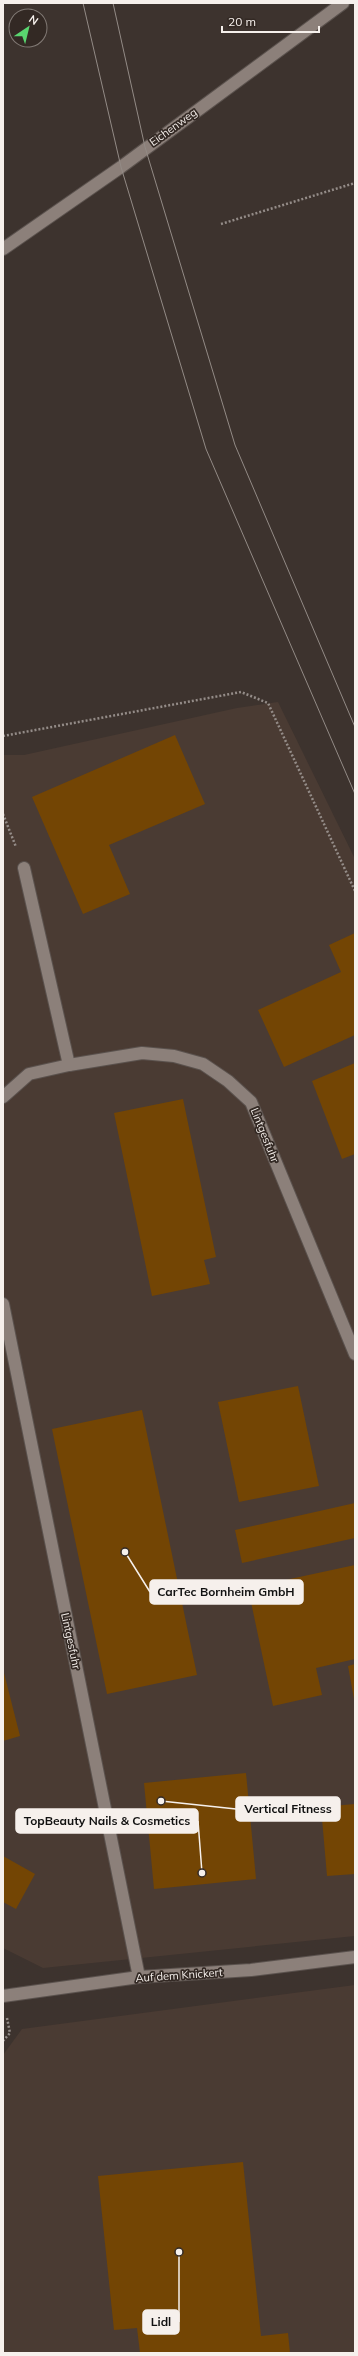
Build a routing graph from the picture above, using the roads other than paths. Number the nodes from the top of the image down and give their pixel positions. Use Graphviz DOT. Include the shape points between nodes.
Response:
graph roads {
  1 [pos="343,3"];
  2 [pos="3,249"];
  3 [pos="24,868"];
  4 [pos="69,1065"];
  5 [pos="3,1097"];
  6 [pos="3,1304"];
  7 [pos="355,1354"];
  8 [pos="355,1957"];
  9 [pos="139,1977"];
  10 [pos="3,1996"];
  1 -- 2 [label="street, Eichenweg" via="121,167"];
  3 -- 4 [label="street"];
  4 -- 5 [label="street, Lintgesfuhr" via="29,1074"];
  4 -- 7 [label="street, Lintgesfuhr" via="142,1053 174,1056 203,1064 252,1102"];
  6 -- 9 [label="street, Lintgesfuhr"];
  8 -- 9 [label="street, Auf dem Knickert" via="251,1970"];
  9 -- 10 [label="street, Auf dem Knickert"];
}
